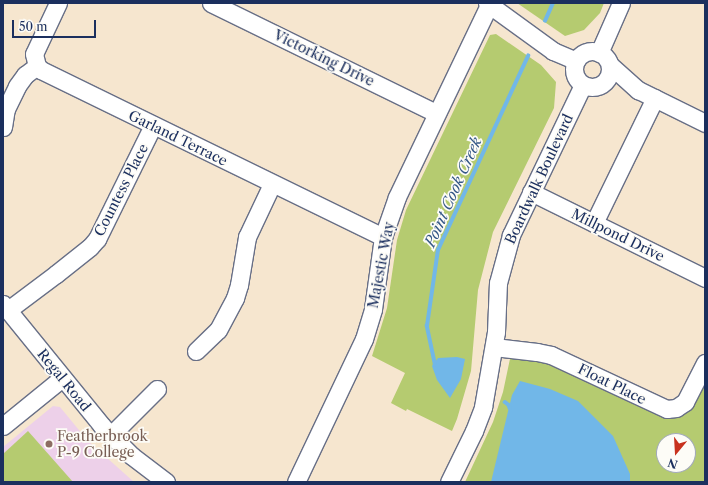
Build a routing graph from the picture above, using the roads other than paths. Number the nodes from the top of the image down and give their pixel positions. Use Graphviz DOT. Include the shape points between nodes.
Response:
graph roads {
  1 [pos="58,3"];
  2 [pos="211,3"];
  3 [pos="621,3"];
  4 [pos="488,4"];
  5 [pos="598,52"];
  6 [pos="576,61"];
  7 [pos="37,66"];
  8 [pos="610,66"];
  9 [pos="603,84"];
  10 [pos="583,85"];
  11 [pos="638,90"];
  12 [pos="655,98"];
  13 [pos="436,113"];
  14 [pos="705,123"];
  15 [pos="153,125"];
  16 [pos="3,127"];
  17 [pos="3,132"];
  18 [pos="3,140"];
  19 [pos="272,184"];
  20 [pos="531,192"];
  21 [pos="594,223"];
  22 [pos="383,237"];
  23 [pos="705,278"];
  24 [pos="6,307"];
  25 [pos="494,347"];
  26 [pos="196,351"];
  27 [pos="705,362"];
  28 [pos="62,378"];
  29 [pos="157,389"];
  30 [pos="3,426"];
  31 [pos="111,435"];
  32 [pos="166,482"];
  33 [pos="296,482"];
  34 [pos="449,482"];
  1 -- 7 [label="street" via="35,50"];
  2 -- 13 [label="street, Victorking Drive"];
  3 -- 5 [label="street"];
  4 -- 6 [label="street" via="553,51"];
  4 -- 13 [label="street, Majestic Way"];
  5 -- 6 [label="street" via="588,52"];
  5 -- 8 [label="street" via="608,60"];
  6 -- 10 [label="street" via="575,75"];
  7 -- 15 [label="street, Garland Terrace"];
  7 -- 16 [label="street" via="25,75 17,86 6,109"];
  8 -- 9 [label="street" via="609,76"];
  8 -- 11 [label="street"];
  9 -- 10 [label="street" via="594,87"];
  9 -- 11 [label="street"];
  10 -- 20 [label="street, Boardwalk Boulevard"];
  11 -- 12 [label="street"];
  12 -- 14 [label="street"];
  12 -- 21 [label="street"];
  13 -- 22 [label="street, Majestic Way" via="397,197"];
  15 -- 19 [label="street, Garland Terrace"];
  15 -- 24 [label="street, Countess Place" via="97,239 56,274"];
  17 -- 18 [label="street"];
  19 -- 22 [label="street, Garland Terrace"];
  19 -- 26 [label="street" via="247,237 235,298 218,330"];
  20 -- 21 [label="street, Millpond Drive"];
  20 -- 25 [label="street, Boardwalk Boulevard" via="511,235 498,283"];
  21 -- 23 [label="street, Millpond Drive"];
  22 -- 33 [label="street, Majestic Way" via="373,309 364,339"];
  24 -- 28 [label="street, Regal Road"];
  25 -- 27 [label="street, Float Place" via="551,355 667,409 676,408 685,402"];
  25 -- 34 [label="street, Boardwalk Boulevard" via="483,407"];
  28 -- 30 [label="street"];
  28 -- 31 [label="street, Regal Road"];
  29 -- 31 [label="street"];
  31 -- 32 [label="street, Regal Road" via="132,456"];
}
